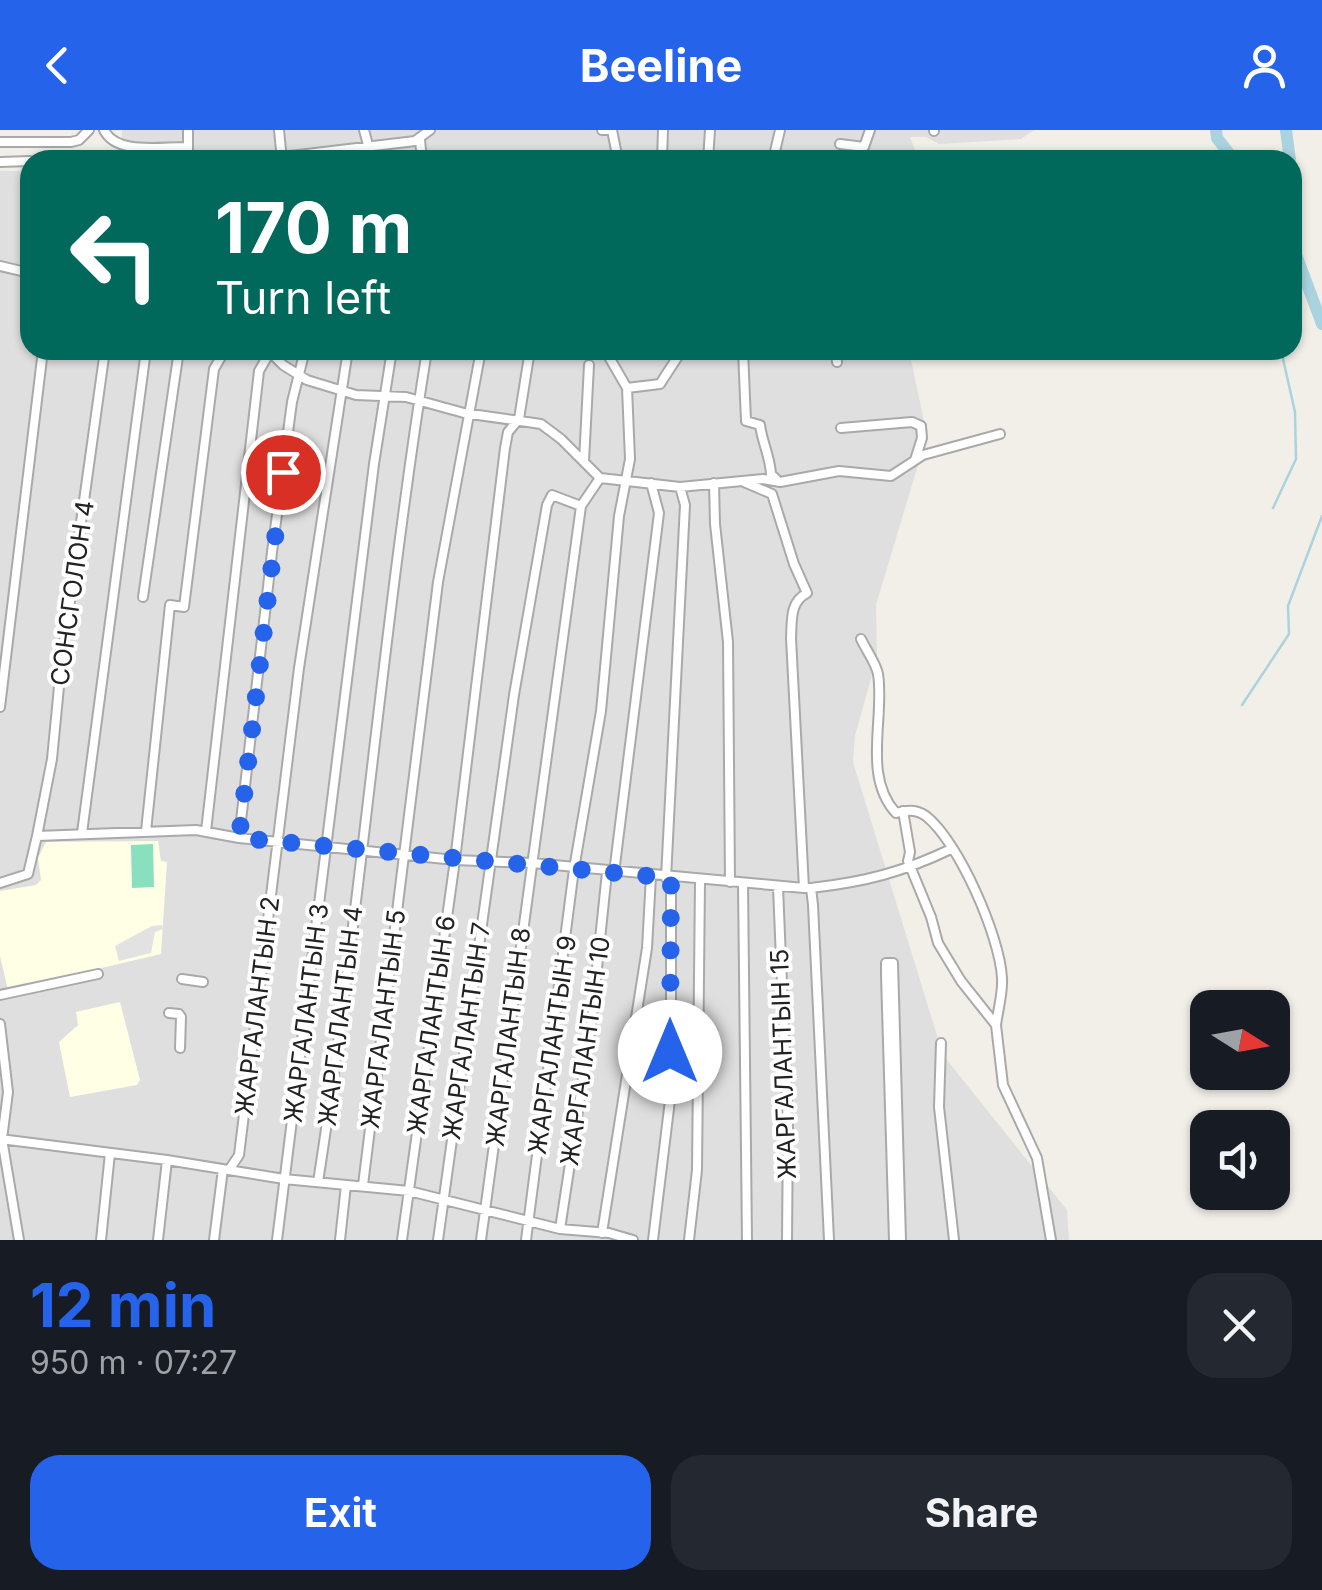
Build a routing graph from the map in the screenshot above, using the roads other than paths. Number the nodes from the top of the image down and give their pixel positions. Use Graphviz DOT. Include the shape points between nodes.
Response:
graph roads {
  1 [pos="89,130"];
  2 [pos="104,130"];
  3 [pos="188,130"];
  4 [pos="364,130"];
  5 [pos="430,130"];
  6 [pos="870,130"];
  7 [pos="420,140"];
  8 [pos="0,142"];
  9 [pos="840,144"];
  10 [pos="368,146"];
  11 [pos="188,147"];
  12 [pos="352,150"];
  13 [pos="369,150"];
  14 [pos="421,150"];
  15 [pos="42,360"];
  16 [pos="104,360"];
  17 [pos="145,360"];
  18 [pos="177,360"];
  19 [pos="220,360"];
  20 [pos="265,360"];
  21 [pos="281,360"];
  22 [pos="303,360"];
  23 [pos="347,360"];
  24 [pos="391,360"];
  25 [pos="425,360"];
  26 [pos="480,360"];
  27 [pos="530,360"];
  28 [pos="610,360"];
  29 [pos="676,360"];
  30 [pos="744,360"];
  31 [pos="589,365"];
  32 [pos="301,376"];
  33 [pos="627,388"];
  34 [pos="342,391"];
  35 [pos="386,396"];
  36 [pos="419,401"];
  37 [pos="470,414"];
  38 [pos="519,419"];
  39 [pos="841,428"];
  40 [pos="1000,434"];
  41 [pos="915,460"];
  42 [pos="584,462"];
  43 [pos="600,478"];
  44 [pos="628,481"];
  45 [pos="744,482"];
  46 [pos="780,482"];
  47 [pos="650,483"];
  48 [pos="714,483"];
  49 [pos="680,487"];
  50 [pos="581,506"];
  51 [pos="143,597"];
  52 [pos="860,639"];
  53 [pos="0,707"];
  54 [pos="903,811"];
  55 [pos="146,831"];
  56 [pos="206,832"];
  57 [pos="82,833"];
  58 [pos="37,836"];
  59 [pos="239,838"];
  60 [pos="277,840"];
  61 [pos="326,847"];
  62 [pos="360,849"];
  63 [pos="951,849"];
  64 [pos="404,854"];
  65 [pos="454,860"];
  66 [pos="490,862"];
  67 [pos="532,863"];
  68 [pos="911,868"];
  69 [pos="574,869"];
  70 [pos="610,872"];
  71 [pos="651,876"];
  72 [pos="669,878"];
  73 [pos="700,881"];
  74 [pos="730,882"];
  75 [pos="0,883"];
  76 [pos="744,884"];
  77 [pos="778,888"];
  78 [pos="808,888"];
  79 [pos="98,974"];
  80 [pos="182,979"];
  81 [pos="203,982"];
  82 [pos="0,996"];
  83 [pos="169,1013"];
  84 [pos="0,1024"];
  85 [pos="996,1025"];
  86 [pos="941,1044"];
  87 [pos="180,1048"];
  88 [pos="894,1126"];
  89 [pos="1,1139"];
  90 [pos="110,1153"];
  91 [pos="167,1160"];
  92 [pos="226,1169"];
  93 [pos="284,1179"];
  94 [pos="318,1182"];
  95 [pos="346,1184"];
  96 [pos="364,1185"];
  97 [pos="409,1191"];
  98 [pos="896,1191"];
  99 [pos="444,1200"];
  100 [pos="486,1210"];
  101 [pos="529,1221"];
  102 [pos="563,1228"];
  103 [pos="606,1236"];
  104 [pos="19,1240"];
  105 [pos="101,1240"];
  106 [pos="158,1240"];
  107 [pos="214,1240"];
  108 [pos="277,1240"];
  109 [pos="340,1240"];
  110 [pos="402,1240"];
  111 [pos="438,1240"];
  112 [pos="481,1240"];
  113 [pos="526,1240"];
  114 [pos="564,1240"];
  115 [pos="633,1240"];
  116 [pos="653,1240"];
  117 [pos="689,1240"];
  118 [pos="746,1240"];
  119 [pos="787,1240"];
  120 [pos="829,1240"];
  121 [pos="894,1240"];
  122 [pos="902,1240"];
  123 [pos="954,1240"];
  124 [pos="1052,1240"];
  1 -- 8 [label="street" via="70,142"];
  2 -- 11 [label="street" via="118,146"];
  3 -- 11 [label="street"];
  4 -- 10 [label="street"];
  5 -- 7 [label="street"];
  6 -- 9 [label="street" via="864,147"];
  7 -- 10 [label="street"];
  7 -- 14 [label="street"];
  10 -- 12 [label="street"];
  10 -- 13 [label="street"];
  15 -- 53 [label="street"];
  16 -- 58 [label="street, СОНСГОЛОН 4"];
  17 -- 57 [label="street"];
  18 -- 51 [label="street"];
  19 -- 55 [label="street" via="184,607 170,605"];
  20 -- 56 [label="street"];
  21 -- 32 [label="street"];
  22 -- 32 [label="street"];
  23 -- 34 [label="street, ЖАРГАЛАНТЫН 2"];
  24 -- 35 [label="street, ЖАРГАЛАНТЫН 3"];
  25 -- 36 [label="street, ЖАРГАЛАНТЫН 4"];
  26 -- 37 [label="street, ЖАРГАЛАНТЫН 5"];
  27 -- 38 [label="street, ЖАРГАЛАНТЫН 6"];
  28 -- 33 [label="street"];
  29 -- 33 [label="street" via="660,384"];
  30 -- 46 [label="street" via="746,422 760,425 771,474"];
  31 -- 42 [label="street"];
  32 -- 34 [label="street"];
  32 -- 59 [label="street" via="292,402"];
  33 -- 44 [label="street, ЖАРГАЛАНТЫН 9"];
  34 -- 35 [label="street"];
  34 -- 60 [label="street, ЖАРГАЛАНТЫН 2"];
  35 -- 36 [label="street"];
  35 -- 61 [label="street, ЖАРГАЛАНТЫН 3"];
  36 -- 37 [label="street"];
  36 -- 62 [label="street, ЖАРГАЛАНТЫН 4"];
  37 -- 38 [label="street"];
  37 -- 64 [label="street, ЖАРГАЛАНТЫН 5" via="438,582"];
  38 -- 42 [label="street" via="541,424"];
  38 -- 65 [label="street, ЖАРГАЛАНТЫН 6" via="505,448"];
  39 -- 41 [label="street" via="912,422 922,438"];
  40 -- 41 [label="street"];
  41 -- 46 [label="street" via="891,476 839,471"];
  42 -- 43 [label="street"];
  43 -- 44 [label="street"];
  43 -- 50 [label="street"];
  44 -- 47 [label="street"];
  44 -- 69 [label="street, ЖАРГАЛАНТЫН 9"];
  45 -- 46 [label="street"];
  45 -- 48 [label="street"];
  45 -- 78 [label="street" via="772,494 807,593 793,609 791,638"];
  47 -- 49 [label="street"];
  47 -- 70 [label="street, ЖАРГАЛАНТЫН 10" via="658,513"];
  48 -- 49 [label="street"];
  48 -- 74 [label="street" via="728,642"];
  49 -- 72 [label="street" via="685,505"];
  50 -- 66 [label="street, ЖАРГАЛАНТЫН 7" via="552,495 546,504"];
  50 -- 67 [label="street, ЖАРГАЛАНТЫН 8"];
  52 -- 54 [label="street" via="878,673 877,760 888,805"];
  54 -- 63 [label="street" via="925,816"];
  54 -- 68 [label="street"];
  55 -- 56 [label="street"];
  55 -- 57 [label="street"];
  56 -- 59 [label="street"];
  57 -- 58 [label="street"];
  58 -- 75 [label="street, СОНСГОЛОН 4" via="28,874"];
  59 -- 60 [label="street"];
  60 -- 61 [label="street"];
  60 -- 92 [label="street, ЖАРГАЛАНТЫН 2" via="239,1155"];
  61 -- 62 [label="street"];
  61 -- 93 [label="street, ЖАРГАЛАНТЫН 3"];
  62 -- 64 [label="street"];
  62 -- 94 [label="street, ЖАРГАЛАНТЫН 4"];
  63 -- 68 [label="street"];
  63 -- 85 [label="street" via="969,875 996,947 1002,979"];
  64 -- 65 [label="street"];
  64 -- 96 [label="street, ЖАРГАЛАНТЫН 5"];
  65 -- 66 [label="street"];
  65 -- 97 [label="street, ЖАРГАЛАНТЫН 6"];
  66 -- 67 [label="street"];
  66 -- 99 [label="street, ЖАРГАЛАНТЫН 7"];
  67 -- 69 [label="street"];
  67 -- 100 [label="street, ЖАРГАЛАНТЫН 8"];
  68 -- 78 [label="street"];
  68 -- 85 [label="street" via="938,943"];
  69 -- 70 [label="street"];
  69 -- 101 [label="street, ЖАРГАЛАНТЫН 9"];
  70 -- 71 [label="street"];
  70 -- 102 [label="street, ЖАРГАЛАНТЫН 10"];
  71 -- 72 [label="street"];
  71 -- 103 [label="street"];
  72 -- 73 [label="street"];
  72 -- 116 [label="street" via="671,1092"];
  73 -- 74 [label="street"];
  73 -- 117 [label="street" via="697,1170"];
  74 -- 76 [label="street"];
  76 -- 77 [label="street"];
  76 -- 118 [label="street"];
  77 -- 78 [label="street"];
  77 -- 119 [label="street, ЖАРГАЛАНТЫН 15"];
  78 -- 120 [label="street"];
  79 -- 82 [label="street"];
  80 -- 81 [label="street"];
  83 -- 87 [label="street" via="181,1017"];
  84 -- 89 [label="street" via="8,1092"];
  85 -- 124 [label="street" via="1003,1086 1037,1158"];
  86 -- 123 [label="street" via="939,1107"];
  88 -- 88 [label="street" via="886,975 888,962 893,962"];
  88 -- 98 [label="street"];
  89 -- 90 [label="street"];
  89 -- 104 [label="street"];
  90 -- 91 [label="street"];
  90 -- 105 [label="street"];
  91 -- 92 [label="street"];
  91 -- 106 [label="street"];
  92 -- 93 [label="street"];
  92 -- 107 [label="street, ЖАРГАЛАНТЫН 2"];
  93 -- 94 [label="street"];
  93 -- 108 [label="street, ЖАРГАЛАНТЫН 3"];
  94 -- 95 [label="street"];
  95 -- 96 [label="street"];
  95 -- 109 [label="street"];
  96 -- 97 [label="street"];
  97 -- 99 [label="street"];
  97 -- 110 [label="street, ЖАРГАЛАНТЫН 6"];
  98 -- 121 [label="street"];
  98 -- 122 [label="street"];
  99 -- 100 [label="street"];
  99 -- 111 [label="street, ЖАРГАЛАНТЫН 7"];
  100 -- 101 [label="street"];
  100 -- 112 [label="street, ЖАРГАЛАНТЫН 8"];
  101 -- 102 [label="street"];
  101 -- 113 [label="street, ЖАРГАЛАНТЫН 9"];
  102 -- 103 [label="street"];
  102 -- 114 [label="street, ЖАРГАЛАНТЫН 10"];
  103 -- 115 [label="street"];
}
